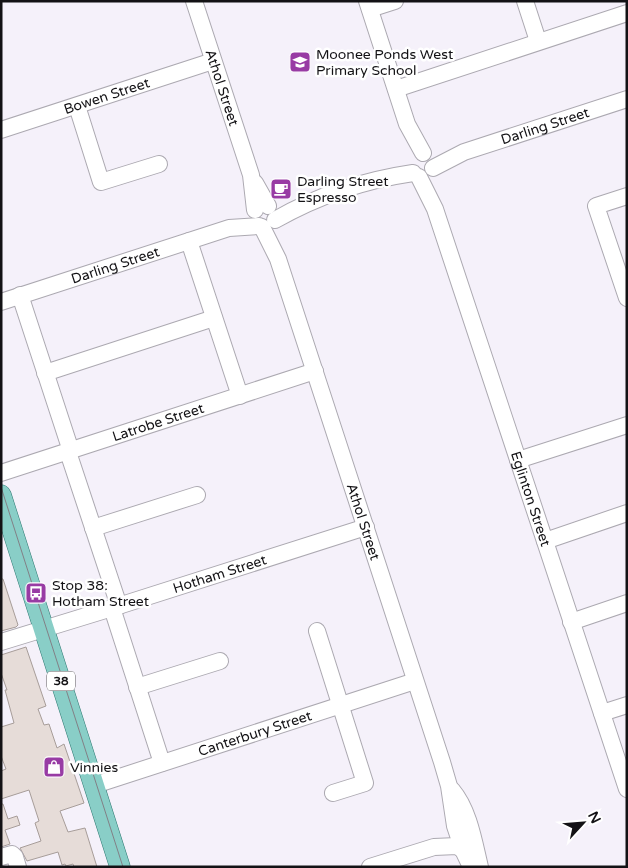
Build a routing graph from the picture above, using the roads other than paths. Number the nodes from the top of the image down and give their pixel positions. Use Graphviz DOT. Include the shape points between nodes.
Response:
graph roads {
  1 [pos="194,1"];
  2 [pos="395,1"];
  3 [pos="525,1"];
  4 [pos="368,5"];
  5 [pos="627,13"];
  6 [pos="538,41"];
  7 [pos="213,61"];
  8 [pos="396,89"];
  9 [pos="627,99"];
  10 [pos="77,106"];
  11 [pos="1,130"];
  12 [pos="159,164"];
  13 [pos="421,165"];
  14 [pos="627,196"];
  15 [pos="265,216"];
  16 [pos="189,241"];
  17 [pos="20,296"];
  18 [pos="627,298"];
  19 [pos="1,302"];
  20 [pos="214,318"];
  21 [pos="315,372"];
  22 [pos="45,373"];
  23 [pos="240,396"];
  24 [pos="627,425"];
  25 [pos="69,451"];
  26 [pos="518,460"];
  27 [pos="1,473"];
  28 [pos="1,495"];
  29 [pos="197,495"];
  30 [pos="627,513"];
  31 [pos="366,526"];
  32 [pos="93,528"];
  33 [pos="545,541"];
  34 [pos="627,603"];
  35 [pos="115,607"];
  36 [pos="571,622"];
  37 [pos="45,629"];
  38 [pos="316,631"];
  39 [pos="1,642"];
  40 [pos="220,661"];
  41 [pos="415,681"];
  42 [pos="137,687"];
  43 [pos="340,705"];
  44 [pos="627,705"];
  45 [pos="602,713"];
  46 [pos="162,763"];
  47 [pos="95,786"];
  48 [pos="626,787"];
  49 [pos="333,793"];
  50 [pos="460,835"];
  51 [pos="1,857"];
  52 [pos="380,865"];
  53 [pos="18,867"];
  54 [pos="120,867"];
  55 [pos="471,867"];
  56 [pos="480,867"];
  1 -- 7 [label="street, Athol Street"];
  2 -- 4 [label="street"];
  3 -- 6 [label="street"];
  4 -- 8 [label="street, Eglinton Street"];
  5 -- 6 [label="street"];
  6 -- 8 [label="street"];
  7 -- 10 [label="street, Bowen Street"];
  7 -- 15 [label="street, Athol Street"];
  8 -- 13 [label="street, Eglinton Street"];
  9 -- 13 [label="street, Darling Street"];
  10 -- 11 [label="street, Bowen Street"];
  10 -- 12 [label="street" via="101,182"];
  13 -- 15 [label="street, Darling Street"];
  13 -- 26 [label="street, Eglinton Street"];
  14 -- 18 [label="street" via="596,206"];
  15 -- 16 [label="street, Darling Street"];
  15 -- 21 [label="street, Athol Street"];
  16 -- 17 [label="street, Darling Street"];
  16 -- 20 [label="street"];
  17 -- 19 [label="street, Darling Street"];
  17 -- 22 [label="street"];
  20 -- 22 [label="street"];
  20 -- 23 [label="street"];
  21 -- 23 [label="street, Latrobe Street"];
  21 -- 31 [label="street, Athol Street"];
  22 -- 25 [label="street"];
  23 -- 25 [label="street, Latrobe Street"];
  24 -- 26 [label="street"];
  25 -- 27 [label="street, Latrobe Street"];
  25 -- 32 [label="street"];
  26 -- 33 [label="street, Eglinton Street"];
  28 -- 37 [label="main road, 38"];
  29 -- 32 [label="street"];
  30 -- 33 [label="street"];
  31 -- 35 [label="street, Hotham Street"];
  31 -- 41 [label="street, Athol Street"];
  32 -- 35 [label="street"];
  33 -- 36 [label="street, Eglinton Street"];
  34 -- 36 [label="street"];
  35 -- 37 [label="street, Hotham Street"];
  35 -- 42 [label="street"];
  36 -- 45 [label="street, Eglinton Street"];
  37 -- 39 [label="street, Hotham Street"];
  37 -- 47 [label="main road, 38"];
  38 -- 43 [label="street"];
  40 -- 42 [label="street"];
  41 -- 43 [label="street, Canterbury Street"];
  41 -- 50 [label="street, Athol Street" via="449,786 458,797"];
  42 -- 46 [label="street"];
  43 -- 46 [label="street, Canterbury Street"];
  43 -- 49 [label="street" via="365,783"];
  44 -- 45 [label="street"];
  45 -- 48 [label="street, Eglinton Street"];
  46 -- 47 [label="street, Canterbury Street"];
  47 -- 54 [label="main road, 38"];
  50 -- 52 [label="street"];
  50 -- 55 [label="street, Athol Street"];
  50 -- 56 [label="street, Athol Street"];
  51 -- 53 [label="street" via="12,854"];
}
